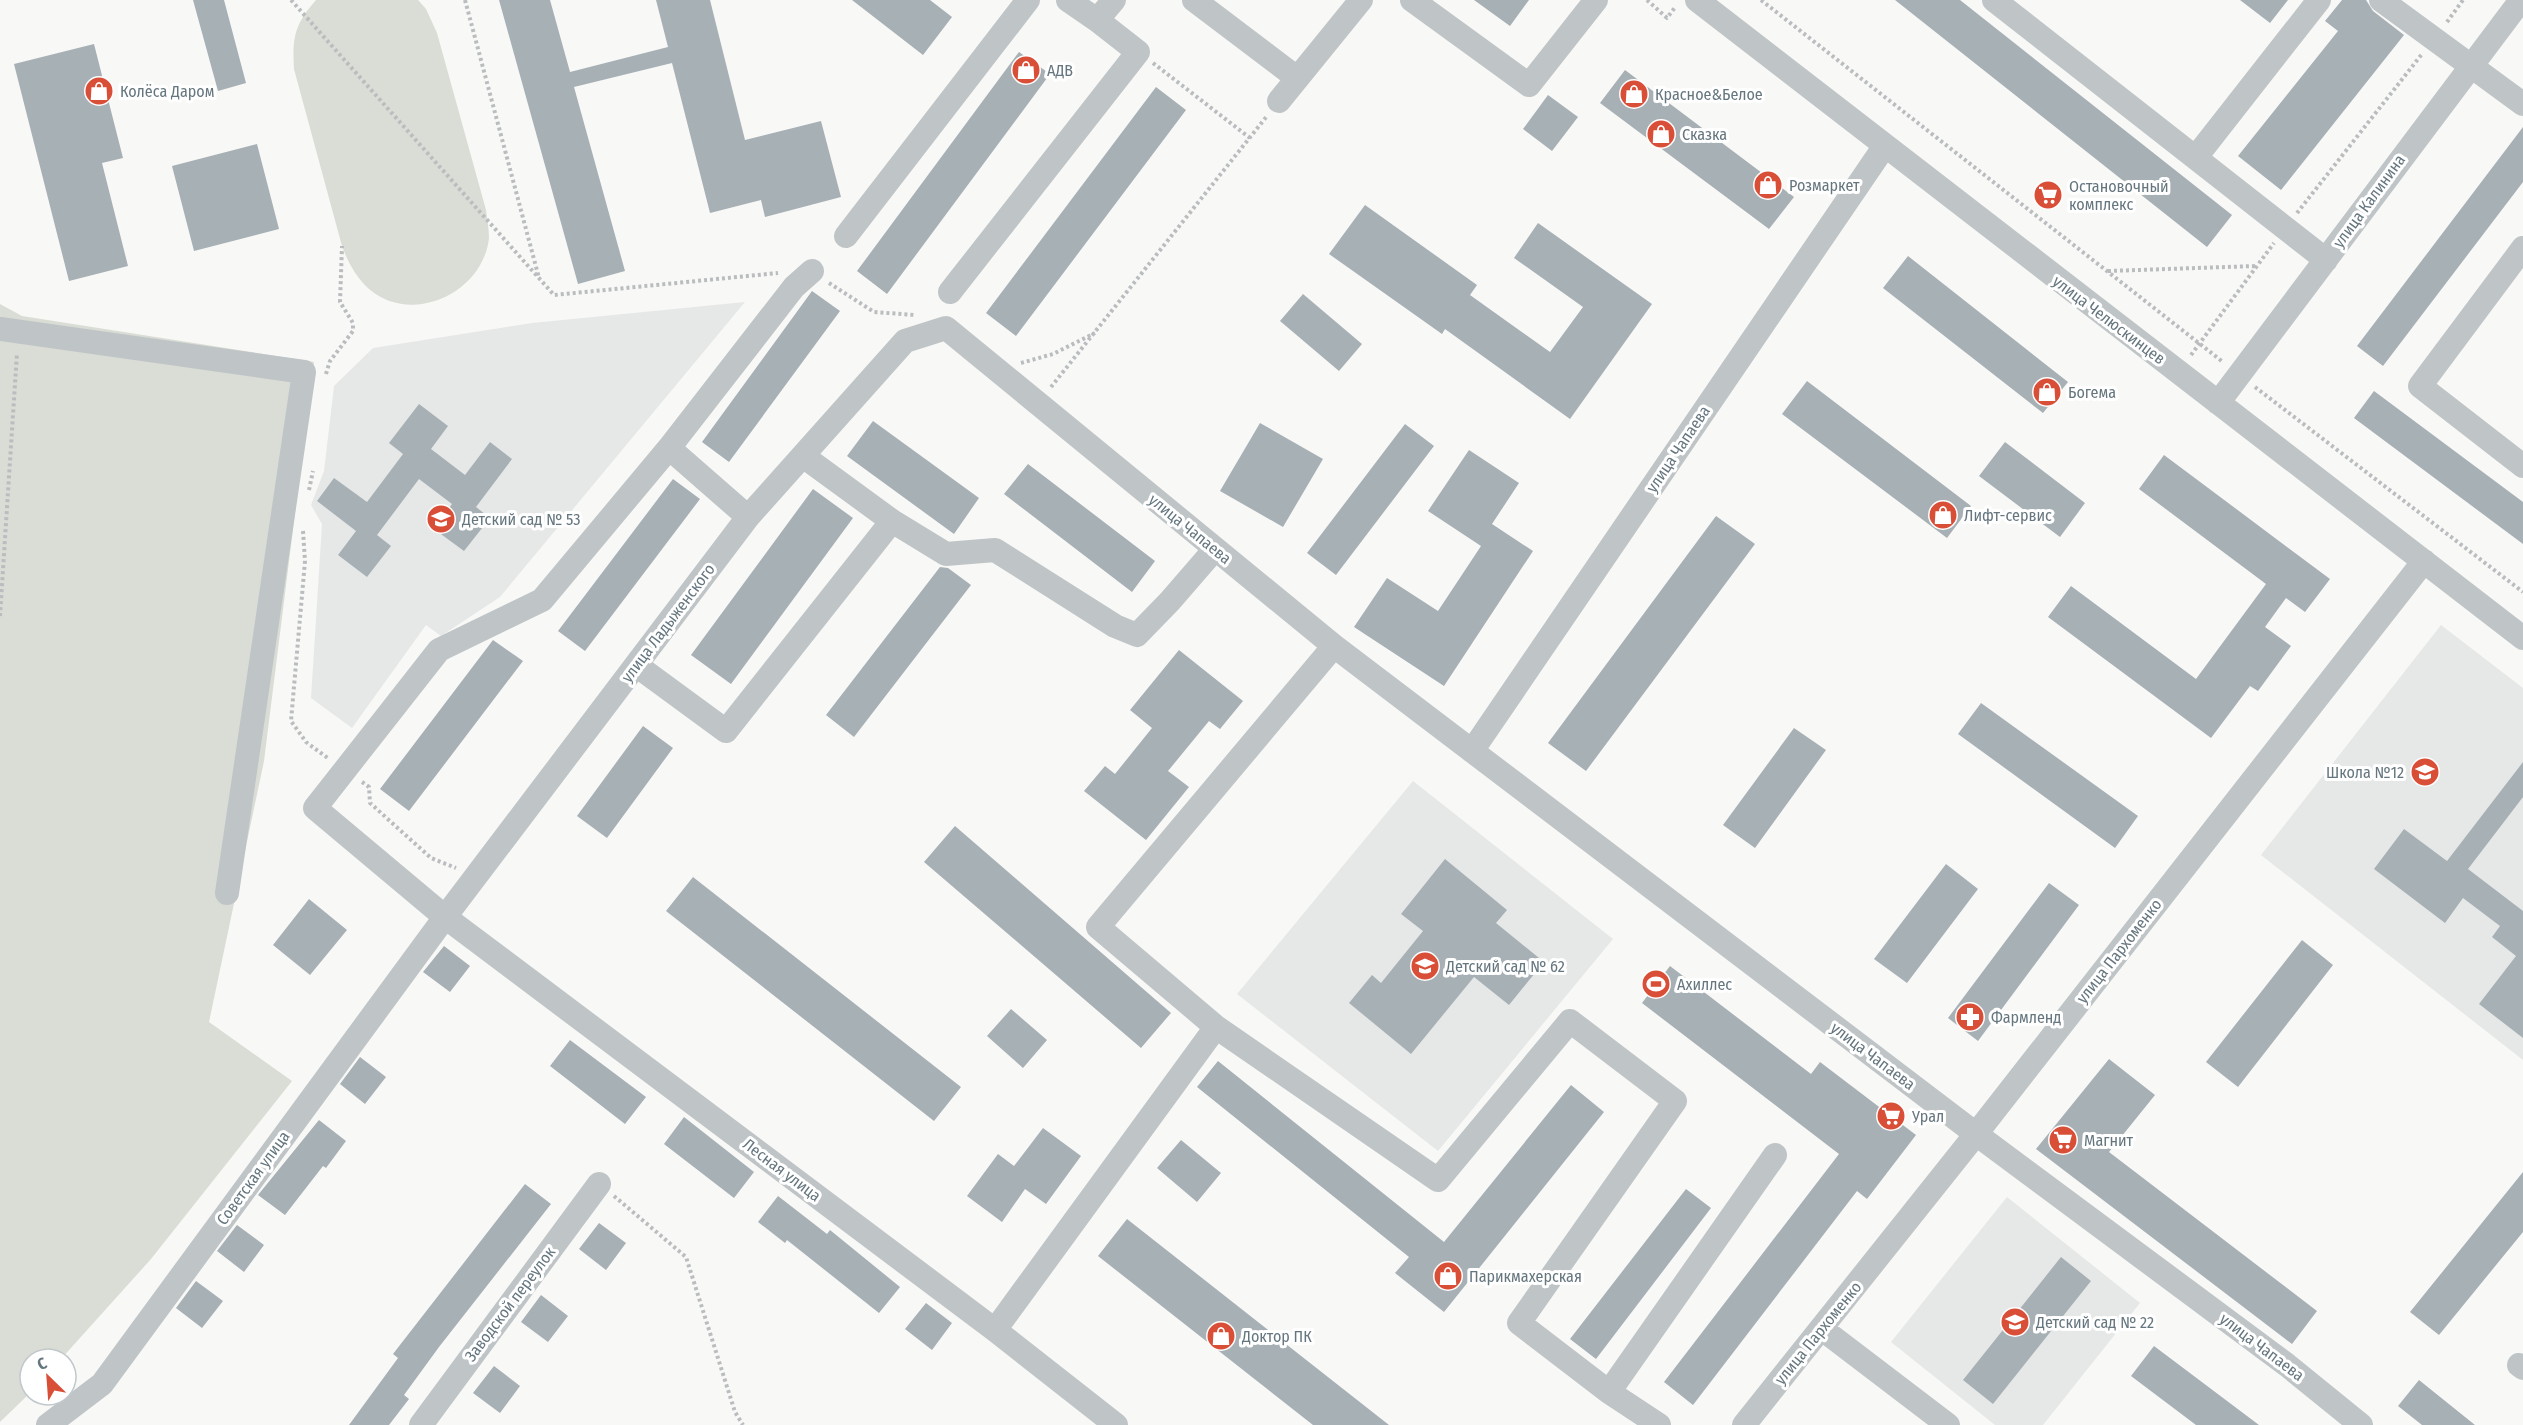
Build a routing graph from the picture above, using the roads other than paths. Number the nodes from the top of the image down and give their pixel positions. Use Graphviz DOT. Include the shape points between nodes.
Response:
graph roads {
  1 [pos="1028,0"];
  2 [pos="1068,0"];
  3 [pos="1114,0"];
  4 [pos="1194,0"];
  5 [pos="1361,0"];
  6 [pos="1412,0"];
  7 [pos="1596,0"];
  8 [pos="1994,0"];
  9 [pos="2319,0"];
  10 [pos="2381,0"];
  11 [pos="2521,0"];
  12 [pos="1696,1"];
  13 [pos="1097,20"];
  14 [pos="2470,66"];
  15 [pos="1297,78"];
  16 [pos="1279,101"];
  17 [pos="2523,104"];
  18 [pos="1884,147"];
  19 [pos="2196,156"];
  20 [pos="846,236"];
  21 [pos="2523,248"];
  22 [pos="2326,260"];
  23 [pos="812,271"];
  24 [pos="950,292"];
  25 [pos="9,331"];
  26 [pos="905,341"];
  27 [pos="2218,403"];
  28 [pos="669,448"];
  29 [pos="803,456"];
  30 [pos="2523,466"];
  31 [pos="748,517"];
  32 [pos="892,521"];
  33 [pos="1215,549"];
  34 [pos="2424,561"];
  35 [pos="2523,638"];
  36 [pos="1334,646"];
  37 [pos="636,665"];
  38 [pos="1472,751"];
  39 [pos="226,893"];
  40 [pos="445,917"];
  41 [pos="1216,1027"];
  42 [pos="1976,1134"];
  43 [pos="1776,1155"];
  44 [pos="599,1184"];
  45 [pos="1822,1329"];
  46 [pos="995,1330"];
  47 [pos="1609,1392"];
  48 [pos="48,1425"];
  49 [pos="421,1425"];
  50 [pos="1116,1425"];
  51 [pos="1659,1425"];
  52 [pos="1744,1425"];
  53 [pos="1948,1425"];
  54 [pos="2361,1425"];
  1 -- 20 [label="street"];
  2 -- 13 [label="street"];
  3 -- 13 [label="street"];
  4 -- 15 [label="street"];
  5 -- 15 [label="street"];
  6 -- 7 [label="street" via="1529,85"];
  8 -- 19 [label="street"];
  9 -- 19 [label="street"];
  10 -- 14 [label="street"];
  11 -- 14 [label="street, улица Калинина"];
  12 -- 18 [label="street, улица Челюскинцев"];
  13 -- 24 [label="street" via="1138,52"];
  14 -- 17 [label="street"];
  14 -- 22 [label="street, улица Калинина"];
  15 -- 16 [label="street"];
  18 -- 27 [label="street, улица Челюскинцев"];
  18 -- 38 [label="street, улица Чапаева"];
  19 -- 22 [label="street"];
  21 -- 30 [label="street" via="2420,386"];
  22 -- 27 [label="street, улица Калинина"];
  23 -- 28 [label="street" via="794,287"];
  25 -- 39 [label="street" via="304,372"];
  26 -- 29 [label="street, улица Ладыженского"];
  26 -- 33 [label="street, улица Чапаева" via="946,328 1044,398"];
  27 -- 34 [label="street, улица Челюскинцев"];
  28 -- 31 [label="street"];
  28 -- 40 [label="street, Лесная улица" via="542,600 440,650 315,808"];
  29 -- 31 [label="street, улица Ладыженского"];
  29 -- 32 [label="street"];
  31 -- 37 [label="street, улица Ладыженского"];
  32 -- 33 [label="street" via="946,554 995,550 1115,626 1137,635"];
  32 -- 37 [label="street" via="726,731"];
  33 -- 36 [label="street, улица Чапаева"];
  34 -- 35 [label="street, улица Челюскинцев"];
  34 -- 42 [label="street, улица Пархоменко"];
  36 -- 38 [label="street, улица Чапаева"];
  36 -- 41 [label="street" via="1098,927"];
  37 -- 40 [label="street, улица Ладыженского"];
  38 -- 42 [label="street, улица Чапаева"];
  40 -- 46 [label="street, Лесная улица"];
  40 -- 48 [label="street, Советская улица" via="102,1384"];
  41 -- 46 [label="street"];
  41 -- 47 [label="street" via="1438,1180 1570,1021 1675,1101 1519,1323"];
  42 -- 45 [label="street, улица Пархоменко"];
  42 -- 54 [label="street, улица Чапаева" via="2287,1365"];
  43 -- 47 [label="street"];
  44 -- 49 [label="street, Заводской переулок"];
  45 -- 52 [label="street, улица Пархоменко"];
  45 -- 53 [label="street"];
  46 -- 50 [label="street, Лесная улица"];
  47 -- 51 [label="street"];
}
